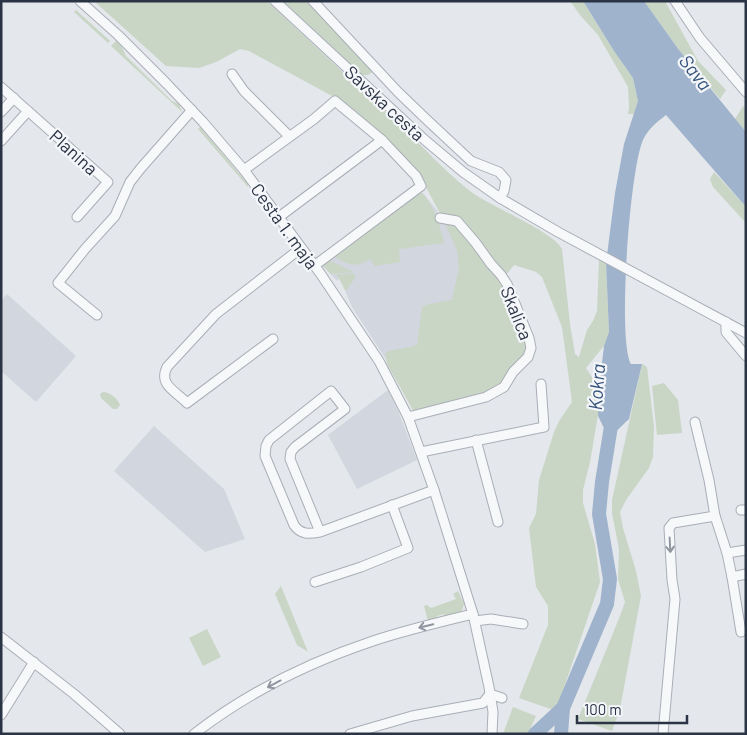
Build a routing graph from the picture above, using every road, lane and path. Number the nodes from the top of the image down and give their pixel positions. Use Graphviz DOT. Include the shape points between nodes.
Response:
graph roads {
  1 [pos="80,1"];
  2 [pos="275,1"];
  3 [pos="313,1"];
  4 [pos="675,1"];
  5 [pos="232,74"];
  6 [pos="1,87"];
  7 [pos="746,92"];
  8 [pos="14,98"];
  9 [pos="192,110"];
  10 [pos="28,111"];
  11 [pos="1,112"];
  12 [pos="289,136"];
  13 [pos="382,140"];
  14 [pos="1,141"];
  15 [pos="244,170"];
  16 [pos="500,198"];
  17 [pos="77,217"];
  18 [pos="279,217"];
  19 [pos="440,218"];
  20 [pos="301,248"];
  21 [pos="314,266"];
  22 [pos="97,315"];
  23 [pos="726,322"];
  24 [pos="746,333"];
  25 [pos="272,339"];
  26 [pos="746,356"];
  27 [pos="541,384"];
  28 [pos="408,417"];
  29 [pos="695,422"];
  30 [pos="476,440"];
  31 [pos="421,452"];
  32 [pos="434,490"];
  33 [pos="392,505"];
  34 [pos="715,516"];
  35 [pos="498,522"];
  36 [pos="320,532"];
  37 [pos="746,550"];
  38 [pos="727,553"];
  39 [pos="746,574"];
  40 [pos="732,577"];
  41 [pos="315,582"];
  42 [pos="474,617"];
  43 [pos="523,624"];
  44 [pos="741,630"];
  45 [pos="1,637"];
  46 [pos="34,662"];
  47 [pos="490,694"];
  48 [pos="502,698"];
  49 [pos="1,715"];
  50 [pos="120,734"];
  51 [pos="194,734"];
  52 [pos="350,734"];
  53 [pos="492,734"];
  54 [pos="664,734"];
  1 -- 9 [label="street, Cesta 1. maja"];
  2 -- 16 [label="street, Savska cesta" via="426,141"];
  3 -- 16 [label="street, Savska cesta" via="398,92 471,161 499,172 506,180"];
  4 -- 7 [label="street" via="700,38"];
  5 -- 12 [label="street"];
  6 -- 8 [label="street, Planina"];
  8 -- 10 [label="street, Planina"];
  8 -- 11 [label="street"];
  9 -- 15 [label="street, Cesta 1. maja"];
  9 -- 22 [label="street" via="130,182 120,209 58,283"];
  10 -- 14 [label="street"];
  10 -- 17 [label="street, Planina" via="108,182"];
  12 -- 13 [label="street" via="335,101"];
  12 -- 15 [label="street"];
  13 -- 18 [label="street"];
  13 -- 21 [label="street" via="422,186"];
  15 -- 18 [label="street, Cesta 1. maja"];
  16 -- 23 [label="street, Savska cesta"];
  18 -- 20 [label="street, Cesta 1. maja"];
  19 -- 28 [label="street, Skalica" via="457,221 501,275 531,348 528,357 497,393"];
  20 -- 21 [label="street, Cesta 1. maja"];
  20 -- 25 [label="street" via="216,314 167,367 164,374 166,383 187,403"];
  21 -- 28 [label="street, Cesta 1. maja" via="379,362"];
  23 -- 24 [label="street, Savska cesta"];
  23 -- 26 [label="street" via="726,332"];
  27 -- 30 [label="street" via="544,427"];
  28 -- 31 [label="street, Cesta 1. maja"];
  29 -- 34 [label="street"];
  30 -- 31 [label="street"];
  30 -- 35 [label="street"];
  31 -- 32 [label="street, Cesta 1. maja"];
  32 -- 33 [label="street"];
  32 -- 42 [label="street, Cesta 1. maja"];
  33 -- 36 [label="street"];
  33 -- 41 [label="street" via="408,548"];
  34 -- 38 [label="street"];
  34 -- 54 [label="street, one-way" via="673,523 669,528 675,599"];
  36 -- 36 [label="street" via="308,534 298,531 265,456 269,440 331,391 345,409 295,447 290,459"];
  37 -- 38 [label="street"];
  38 -- 40 [label="street"];
  39 -- 40 [label="street"];
  40 -- 44 [label="street"];
  42 -- 43 [label="street"];
  42 -- 47 [label="street, Cesta 1. maja"];
  42 -- 51 [label="street, one-way" via="375,640 322,661 246,699"];
  45 -- 46 [label="street"];
  46 -- 49 [label="street"];
  46 -- 50 [label="street"];
  47 -- 48 [label="street"];
  47 -- 52 [label="street" via="483,704 412,716"];
  47 -- 53 [label="street, Cesta 1. maja"];
}
